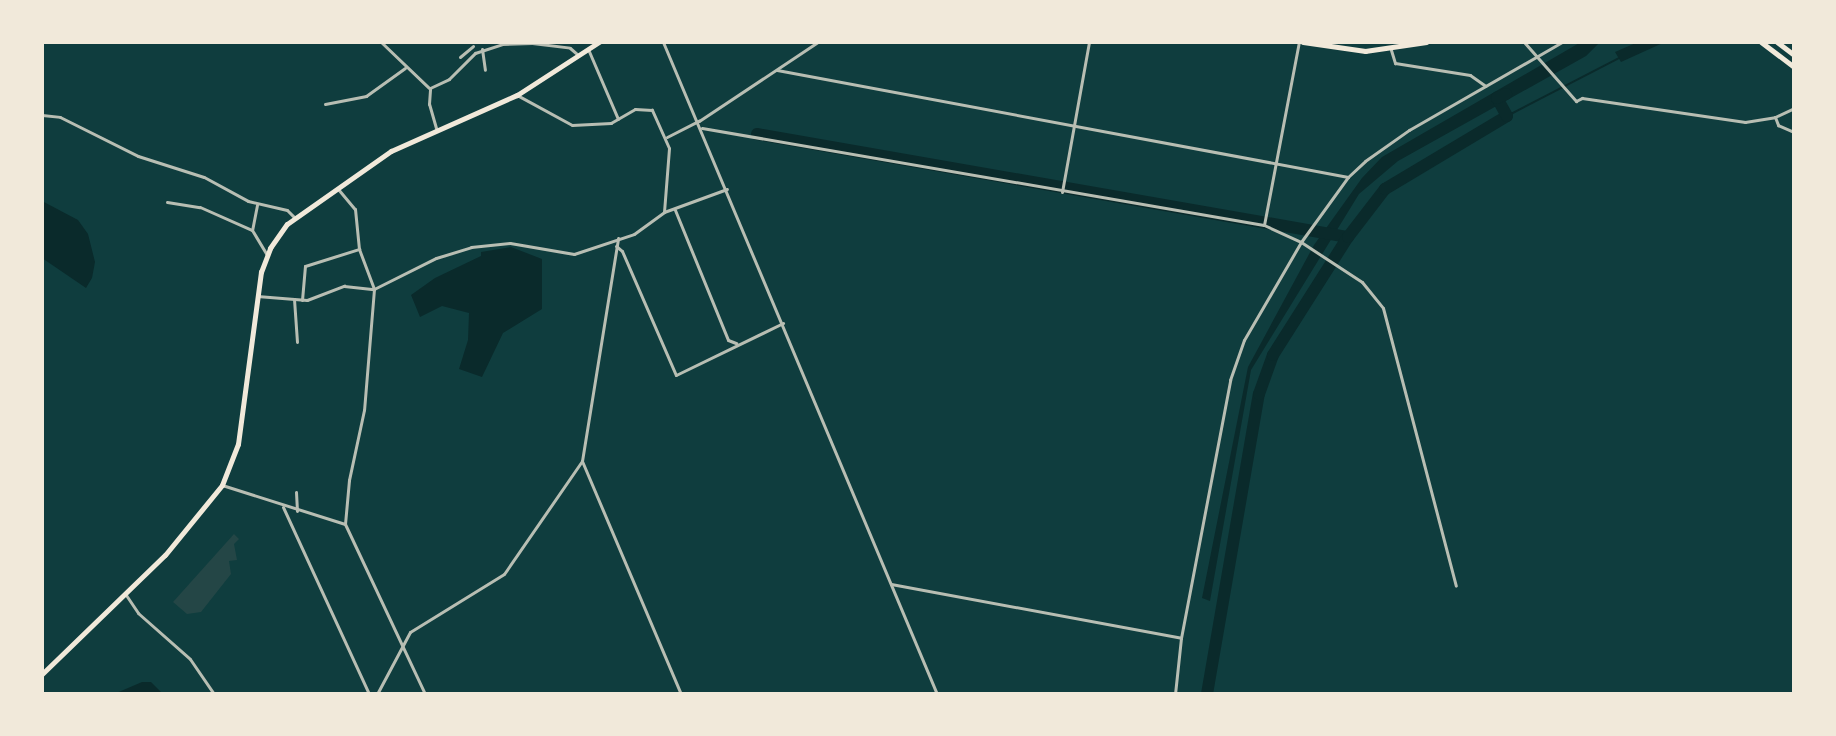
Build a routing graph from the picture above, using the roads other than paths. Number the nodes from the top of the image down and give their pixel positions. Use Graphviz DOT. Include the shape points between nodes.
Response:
graph roads {
  1 [pos="381,42"];
  2 [pos="599,42"];
  3 [pos="663,42"];
  4 [pos="818,42"];
  5 [pos="1089,42"];
  6 [pos="1301,42"];
  7 [pos="1426,42"];
  8 [pos="1524,42"];
  9 [pos="1562,42"];
  10 [pos="1761,42"];
  11 [pos="1777,42"];
  12 [pos="472,44"];
  13 [pos="588,47"];
  14 [pos="483,49"];
  15 [pos="1391,50"];
  16 [pos="475,53"];
  17 [pos="577,54"];
  18 [pos="1794,55"];
  19 [pos="459,57"];
  20 [pos="1536,57"];
  21 [pos="1794,67"];
  22 [pos="405,68"];
  23 [pos="485,70"];
  24 [pos="777,70"];
  25 [pos="1486,86"];
  26 [pos="430,88"];
  27 [pos="516,95"];
  28 [pos="326,104"];
  29 [pos="1794,108"];
  30 [pos="42,115"];
  31 [pos="1775,117"];
  32 [pos="618,119"];
  33 [pos="699,121"];
  34 [pos="1072,127"];
  35 [pos="436,128"];
  36 [pos="702,128"];
  37 [pos="1794,132"];
  38 [pos="667,137"];
  39 [pos="1276,164"];
  40 [pos="1348,177"];
  41 [pos="337,188"];
  42 [pos="728,189"];
  43 [pos="1062,192"];
  44 [pos="167,201"];
  45 [pos="258,205"];
  46 [pos="675,210"];
  47 [pos="664,212"];
  48 [pos="294,217"];
  49 [pos="1264,225"];
  50 [pos="252,230"];
  51 [pos="618,238"];
  52 [pos="1303,243"];
  53 [pos="616,246"];
  54 [pos="359,249"];
  55 [pos="267,255"];
  56 [pos="374,290"];
  57 [pos="257,296"];
  58 [pos="294,299"];
  59 [pos="302,300"];
  60 [pos="783,323"];
  61 [pos="297,342"];
  62 [pos="736,343"];
  63 [pos="582,461"];
  64 [pos="222,485"];
  65 [pos="296,492"];
  66 [pos="283,507"];
  67 [pos="297,512"];
  68 [pos="345,524"];
  69 [pos="891,584"];
  70 [pos="1456,586"];
  71 [pos="126,594"];
  72 [pos="1181,638"];
  73 [pos="403,644"];
  74 [pos="42,674"];
  75 [pos="213,694"];
  76 [pos="369,694"];
  77 [pos="377,694"];
  78 [pos="425,694"];
  79 [pos="681,694"];
  80 [pos="937,694"];
  81 [pos="1175,694"];
  1 -- 22 [label="street"];
  2 -- 13 [label="main road"];
  3 -- 33 [label="street"];
  4 -- 24 [label="street"];
  5 -- 34 [label="street"];
  6 -- 15 [label="main road" via="1348,50"];
  6 -- 39 [label="street"];
  7 -- 15 [label="main road"];
  8 -- 20 [label="street"];
  9 -- 20 [label="street"];
  10 -- 21 [label="main road"];
  11 -- 18 [label="main road"];
  12 -- 16 [label="street"];
  12 -- 19 [label="street"];
  13 -- 17 [label="main road"];
  13 -- 32 [label="street"];
  14 -- 16 [label="street"];
  14 -- 17 [label="street" via="532,43 570,48"];
  14 -- 23 [label="street"];
  15 -- 25 [label="street" via="1395,63 1470,75"];
  16 -- 26 [label="street" via="449,79"];
  17 -- 27 [label="main road"];
  20 -- 25 [label="street"];
  20 -- 31 [label="street" via="1576,101 1582,98 1729,120"];
  22 -- 26 [label="street"];
  22 -- 28 [label="street" via="366,96"];
  24 -- 33 [label="street"];
  24 -- 34 [label="street"];
  25 -- 40 [label="street" via="1409,130"];
  26 -- 35 [label="street" via="429,104"];
  27 -- 32 [label="street" via="564,124 612,123"];
  27 -- 35 [label="main road"];
  29 -- 31 [label="street"];
  30 -- 45 [label="street" via="60,117 138,156 204,177"];
  31 -- 37 [label="street" via="1778,125"];
  32 -- 38 [label="street" via="635,109 652,110"];
  33 -- 36 [label="street"];
  33 -- 38 [label="street"];
  34 -- 39 [label="street"];
  34 -- 43 [label="street"];
  35 -- 41 [label="main road" via="391,151"];
  36 -- 42 [label="street"];
  36 -- 43 [label="street"];
  38 -- 47 [label="street"];
  39 -- 40 [label="street"];
  39 -- 49 [label="street"];
  40 -- 52 [label="street"];
  41 -- 48 [label="main road"];
  41 -- 54 [label="street" via="355,209"];
  42 -- 46 [label="street"];
  42 -- 60 [label="street"];
  43 -- 49 [label="street"];
  44 -- 50 [label="street" via="200,207"];
  45 -- 48 [label="street" via="287,210"];
  45 -- 50 [label="street"];
  46 -- 47 [label="street"];
  46 -- 62 [label="street" via="728,340"];
  47 -- 51 [label="street" via="634,234"];
  48 -- 55 [label="main road"];
  49 -- 52 [label="street"];
  50 -- 55 [label="street"];
  51 -- 53 [label="street"];
  51 -- 56 [label="street" via="574,254 510,243 454,250"];
  52 -- 70 [label="street" via="1373,293 1383,308"];
  52 -- 72 [label="street" via="1235,362"];
  53 -- 62 [label="street" via="622,251 676,375 729,351"];
  53 -- 63 [label="street"];
  54 -- 56 [label="street"];
  54 -- 59 [label="street" via="305,266"];
  55 -- 57 [label="main road"];
  56 -- 59 [label="street" via="344,286"];
  56 -- 68 [label="street" via="364,410 349,480"];
  57 -- 58 [label="street"];
  57 -- 64 [label="main road" via="238,444"];
  58 -- 59 [label="street"];
  58 -- 61 [label="street"];
  60 -- 62 [label="street"];
  60 -- 69 [label="street"];
  63 -- 73 [label="street" via="504,574 410,632"];
  63 -- 79 [label="street"];
  64 -- 66 [label="street"];
  64 -- 71 [label="main road" via="165,555"];
  65 -- 67 [label="street"];
  66 -- 67 [label="street"];
  66 -- 76 [label="street"];
  67 -- 68 [label="street"];
  68 -- 73 [label="street"];
  69 -- 72 [label="street"];
  69 -- 80 [label="street"];
  71 -- 74 [label="main road"];
  71 -- 75 [label="street" via="138,613 190,659"];
  72 -- 81 [label="street"];
  73 -- 77 [label="street"];
  73 -- 78 [label="street"];
}
